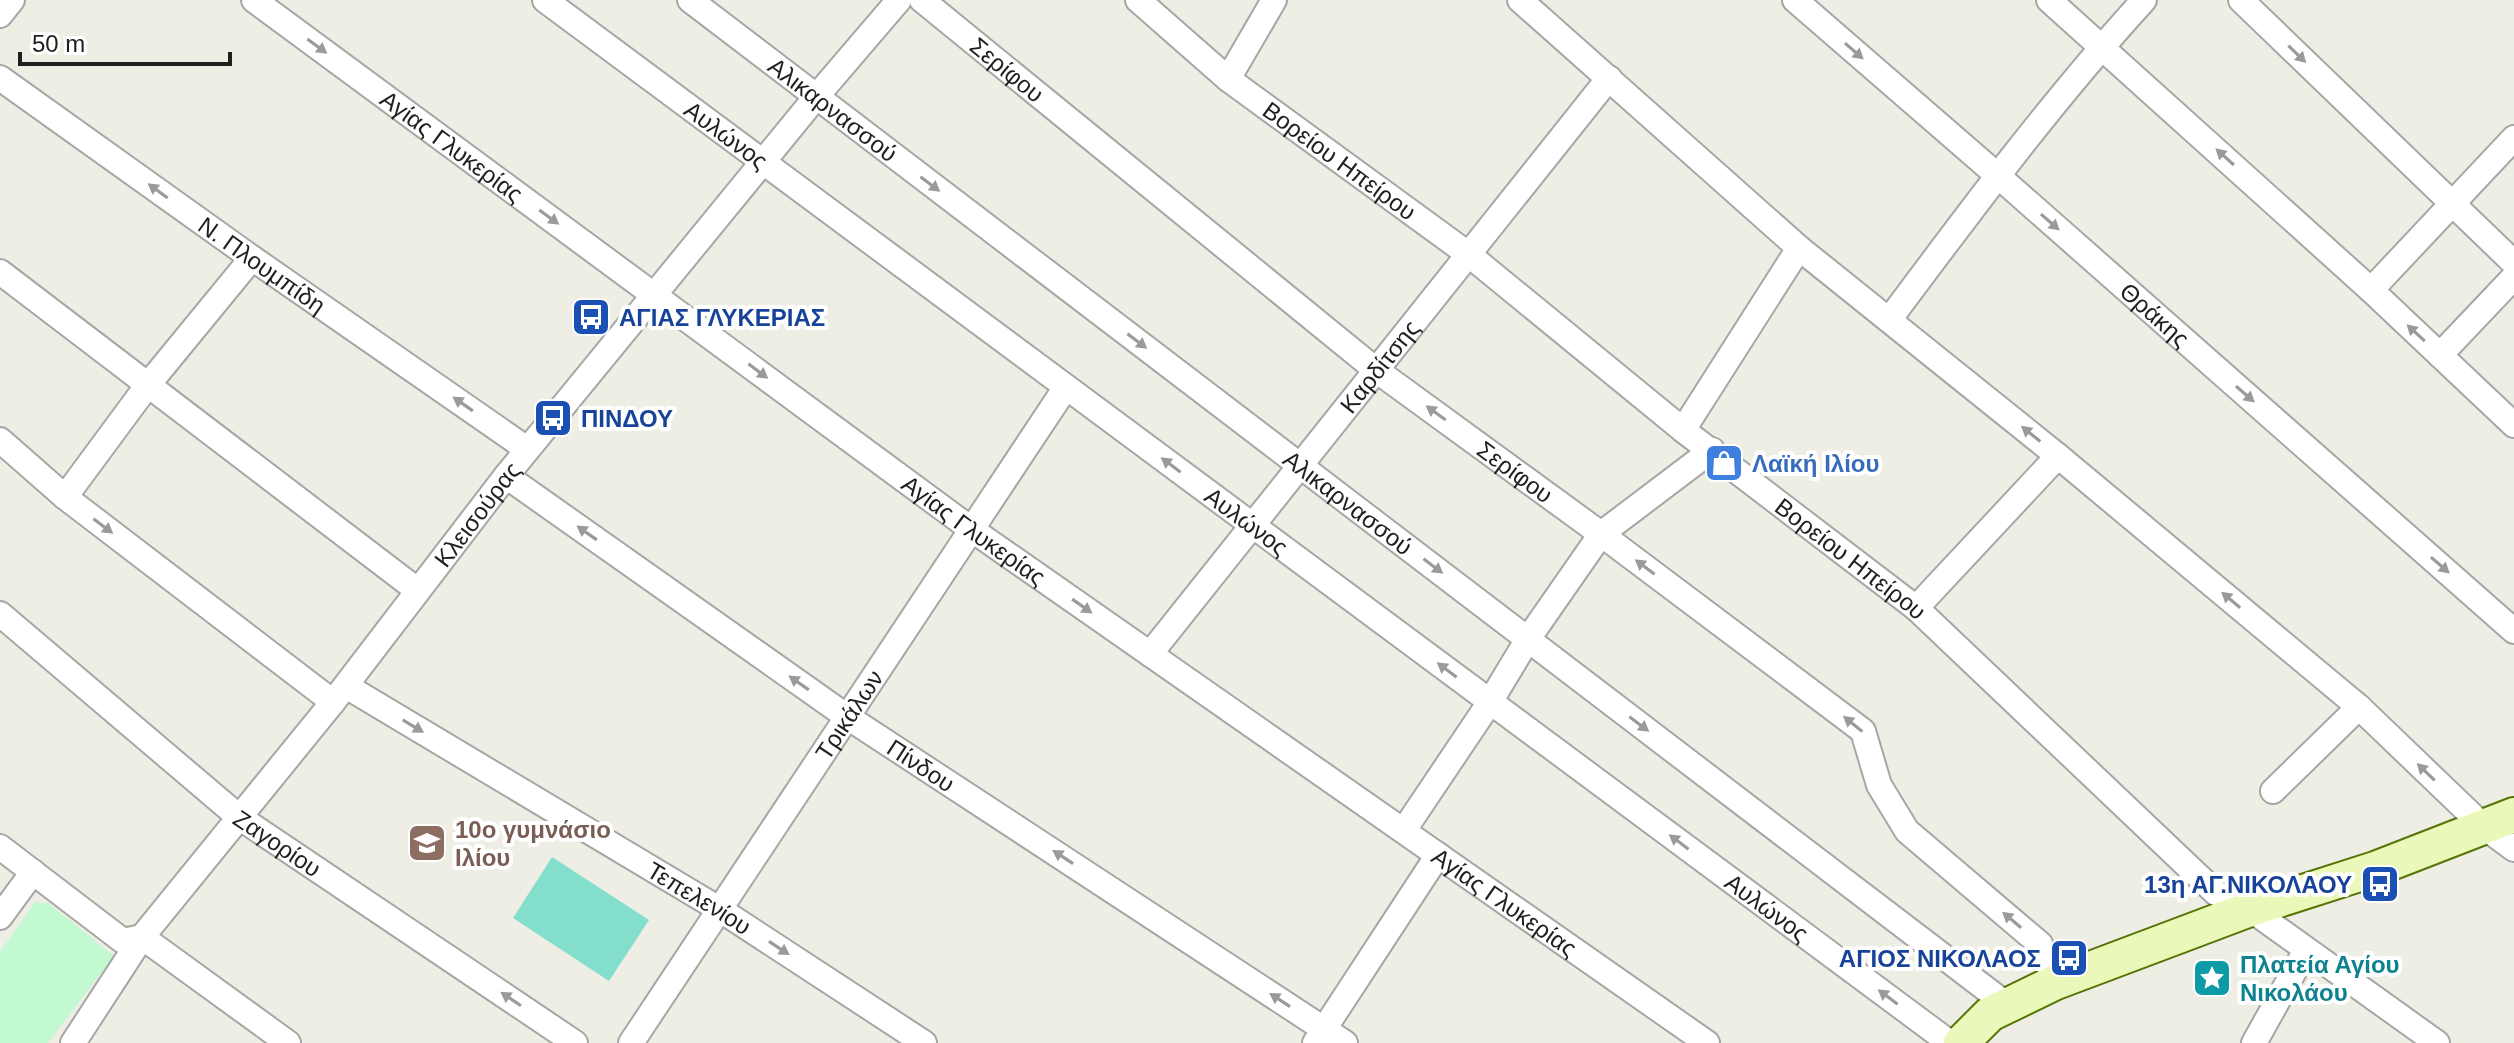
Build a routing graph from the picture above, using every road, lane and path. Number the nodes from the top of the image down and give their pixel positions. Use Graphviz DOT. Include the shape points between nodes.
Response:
graph roads {
  1 [pos="12,0"];
  2 [pos="254,0"];
  3 [pos="545,0"];
  4 [pos="690,0"];
  5 [pos="899,0"];
  6 [pos="922,0"];
  7 [pos="1138,0"];
  8 [pos="1274,0"];
  9 [pos="1520,0"];
  10 [pos="1795,0"];
  11 [pos="2049,0"];
  12 [pos="2144,0"];
  13 [pos="2241,0"];
  14 [pos="0,15"];
  15 [pos="2102,46"];
  16 [pos="0,78"];
  17 [pos="1609,78"];
  18 [pos="1228,79"];
  19 [pos="816,97"];
  20 [pos="2514,138"];
  21 [pos="763,162"];
  22 [pos="1997,175"];
  23 [pos="2452,203"];
  24 [pos="1799,248"];
  25 [pos="1468,254"];
  26 [pos="252,258"];
  27 [pos="2514,263"];
  28 [pos="0,272"];
  29 [pos="2514,277"];
  30 [pos="2371,290"];
  31 [pos="654,294"];
  32 [pos="1889,320"];
  33 [pos="2440,355"];
  34 [pos="1376,370"];
  35 [pos="147,386"];
  36 [pos="1066,387"];
  37 [pos="2514,425"];
  38 [pos="1683,430"];
  39 [pos="0,440"];
  40 [pos="527,449"];
  41 [pos="1712,450"];
  42 [pos="2058,456"];
  43 [pos="1300,465"];
  44 [pos="506,476"];
  45 [pos="65,497"];
  46 [pos="1252,525"];
  47 [pos="971,529"];
  48 [pos="1601,534"];
  49 [pos="417,590"];
  50 [pos="1916,608"];
  51 [pos="0,614"];
  52 [pos="2514,631"];
  53 [pos="1528,639"];
  54 [pos="1150,654"];
  55 [pos="340,694"];
  56 [pos="1490,702"];
  57 [pos="2359,707"];
  58 [pos="846,716"];
  59 [pos="2273,791"];
  60 [pos="239,817"];
  61 [pos="2498,820"];
  62 [pos="1404,830"];
  63 [pos="0,847"];
  64 [pos="2514,849"];
  65 [pos="1438,855"];
  66 [pos="33,872"];
  67 [pos="719,909"];
  68 [pos="2250,909"];
  69 [pos="0,917"];
  70 [pos="142,937"];
  71 [pos="2306,950"];
  72 [pos="2056,982"];
  73 [pos="2007,1005"];
  74 [pos="1320,1036"];
  75 [pos="73,1043"];
  76 [pos="288,1043"];
  77 [pos="575,1043"];
  78 [pos="631,1043"];
  79 [pos="924,1043"];
  80 [pos="1345,1043"];
  81 [pos="1707,1043"];
  82 [pos="1950,1043"];
  83 [pos="1961,1043"];
  84 [pos="2254,1043"];
  85 [pos="2437,1043"];
  1 -- 14 [label="street"];
  2 -- 31 [label="street, Αγίας Γλυκερίας, one-way"];
  3 -- 21 [label="street, Αυλώνος"];
  4 -- 19 [label="street, Αλικαρνασσού"];
  5 -- 19 [label="street, Κλεισούρας"];
  6 -- 34 [label="street, Σερίφου"];
  7 -- 18 [label="street, Βορείου Ηπείρου"];
  8 -- 18 [label="street"];
  9 -- 17 [label="street"];
  10 -- 22 [label="street, Θράκης, one-way"];
  11 -- 15 [label="street"];
  12 -- 15 [label="street"];
  13 -- 23 [label="street, one-way"];
  15 -- 22 [label="street"];
  30 -- 15 [label="street, one-way"];
  26 -- 16 [label="street, N. Πλουμπίδη, one-way"];
  17 -- 24 [label="street"];
  17 -- 25 [label="street, Καρδίτσης"];
  18 -- 25 [label="street, Βορείου Ηπείρου"];
  19 -- 21 [label="street, Κλεισούρας"];
  19 -- 43 [label="street, Αλικαρνασσού, one-way"];
  20 -- 23 [label="street"];
  21 -- 31 [label="street, Κλεισούρας"];
  21 -- 36 [label="street, Αυλώνος"];
  22 -- 32 [label="street"];
  22 -- 52 [label="street, Θράκης, one-way"];
  23 -- 27 [label="street"];
  23 -- 30 [label="street"];
  24 -- 32 [label="street"];
  24 -- 38 [label="street"];
  25 -- 34 [label="street, Καρδίτσης"];
  25 -- 38 [label="street, Βορείου Ηπείρου"];
  26 -- 35 [label="street"];
  40 -- 26 [label="street, N. Πλουμπίδη, one-way"];
  28 -- 35 [label="street"];
  29 -- 33 [label="street"];
  33 -- 30 [label="street, one-way"];
  31 -- 40 [label="street, Κλεισούρας"];
  31 -- 47 [label="street, Αγίας Γλυκερίας, one-way"];
  42 -- 32 [label="street, one-way"];
  33 -- 37 [label="street"];
  34 -- 43 [label="street, Καρδίτσης"];
  48 -- 34 [label="street, Σερίφου, one-way"];
  35 -- 45 [label="street"];
  35 -- 49 [label="street"];
  46 -- 36 [label="street, Αυλώνος, one-way"];
  36 -- 47 [label="street, Τρικάλων"];
  38 -- 41 [label="street, Βορείου Ηπείρου"];
  39 -- 45 [label="street, Τεπελενίου"];
  40 -- 44 [label="street, Κλεισούρας"];
  41 -- 48 [label="street"];
  41 -- 50 [label="street, Βορείου Ηπείρου"];
  42 -- 50 [label="street"];
  57 -- 42 [label="street, one-way"];
  43 -- 46 [label="street, Καρδίτσης"];
  43 -- 53 [label="street, Αλικαρνασσού, one-way"];
  44 -- 49 [label="street, Κλεισούρας"];
  58 -- 44 [label="street, Πίνδου, one-way"];
  45 -- 55 [label="street, Τεπελενίου, one-way"];
  46 -- 54 [label="street, Καρδίτσης"];
  56 -- 46 [label="street, Αυλώνος, one-way"];
  47 -- 54 [label="street, Αγίας Γλυκερίας, one-way"];
  47 -- 58 [label="street, Τρικάλων"];
  48 -- 53 [label="street"];
  72 -- 48 [label="street, Σερίφου, one-way" via="2040,944 1907,831 1879,785 1863,731"];
  49 -- 55 [label="street, Κλεισούρας"];
  50 -- 68 [label="street, Βορείου Ηπείρου" via="2216,893"];
  51 -- 60 [label="street, Ζαγορίου"];
  53 -- 56 [label="street"];
  53 -- 73 [label="street, Αλικαρνασσού, one-way"];
  54 -- 62 [label="street, Αγίας Γλυκερίας"];
  55 -- 60 [label="street, Κλεισούρας"];
  55 -- 67 [label="street, Τεπελενίου, one-way"];
  56 -- 62 [label="street"];
  82 -- 56 [label="street, Αυλώνος, one-way"];
  57 -- 59 [label="street"];
  61 -- 57 [label="street, one-way"];
  58 -- 67 [label="street, Τρικάλων"];
  74 -- 58 [label="street, Πίνδου, one-way"];
  60 -- 70 [label="street, Κλεισούρας"];
  77 -- 60 [label="street, Ζαγορίου, one-way"];
  61 -- 64 [label="street"];
  61 -- 68 [label="street" via="2375,869"];
  62 -- 65 [label="street, Αγίας Γλυκερίας"];
  63 -- 66 [label="street"];
  65 -- 74 [label="street"];
  65 -- 81 [label="street, Αγίας Γλυκερίας"];
  66 -- 69 [label="street"];
  66 -- 70 [label="street" via="123,941"];
  67 -- 78 [label="street, Τρικάλων"];
  67 -- 79 [label="street, Τεπελενίου, one-way"];
  68 -- 71 [label="street, Βορείου Ηπείρου"];
  68 -- 72 [label="street"];
  70 -- 75 [label="street, Κλεισούρας"];
  70 -- 76 [label="street"];
  71 -- 84 [label="street"];
  71 -- 85 [label="street, Βορείου Ηπείρου"];
  72 -- 73 [label="street"];
  73 -- 83 [label="street"];
  74 -- 80 [label="street, Πίνδου"];
}
